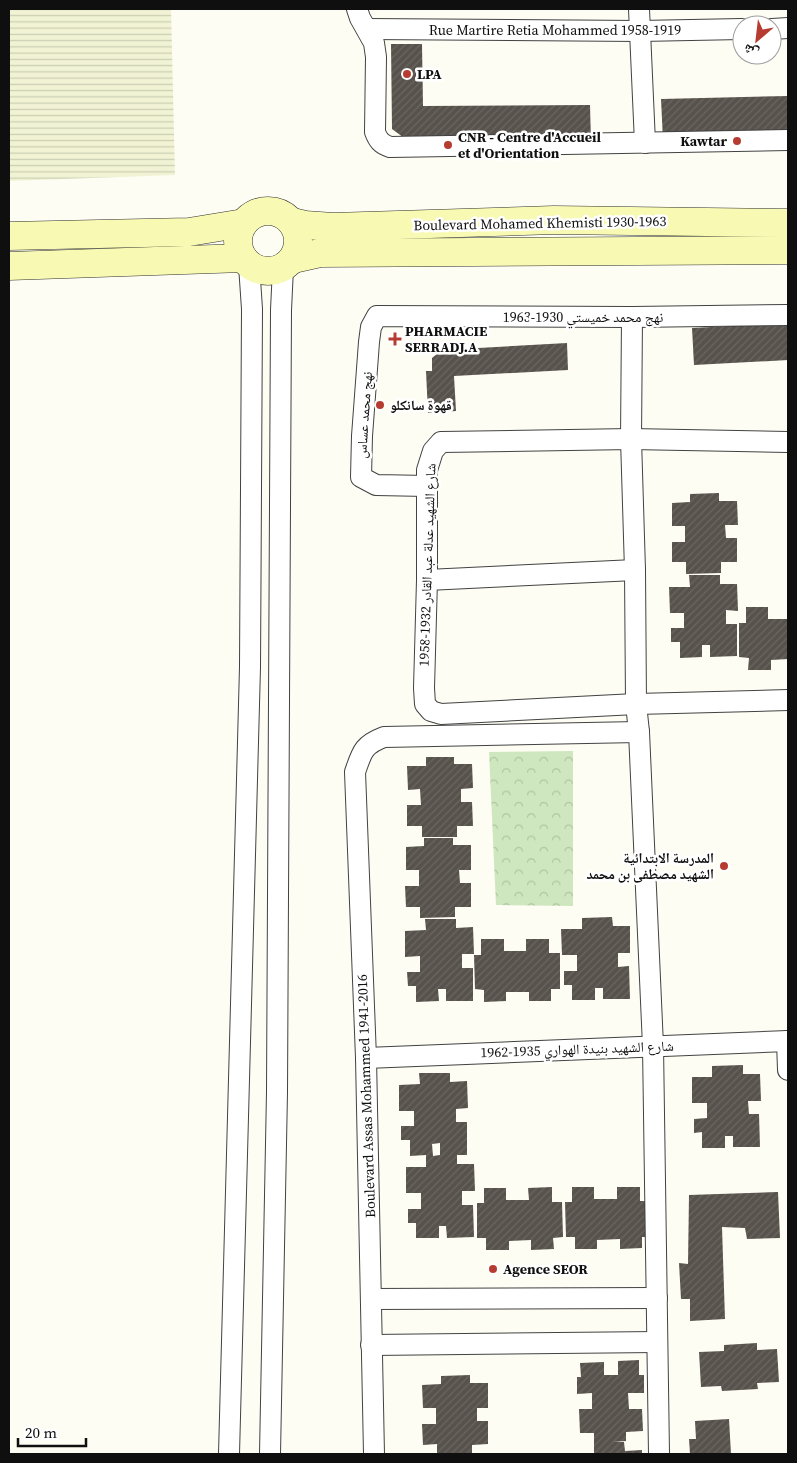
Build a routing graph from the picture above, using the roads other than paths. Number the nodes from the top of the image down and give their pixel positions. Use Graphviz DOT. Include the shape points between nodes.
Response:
graph roads {
  1 [pos="357,9"];
  2 [pos="640,9"];
  3 [pos="367,29"];
  4 [pos="732,29"];
  5 [pos="640,31"];
  6 [pos="788,140"];
  7 [pos="645,143"];
  8 [pos="244,222"];
  9 [pos="292,222"];
  10 [pos="788,223"];
  11 [pos="9,236"];
  12 [pos="788,250"];
  13 [pos="246,262"];
  14 [pos="288,264"];
  15 [pos="9,266"];
  16 [pos="788,315"];
  17 [pos="377,316"];
  18 [pos="632,317"];
  19 [pos="631,440"];
  20 [pos="788,442"];
  21 [pos="427,486"];
  22 [pos="635,570"];
  23 [pos="427,580"];
  24 [pos="788,700"];
  25 [pos="636,704"];
  26 [pos="639,732"];
  27 [pos="788,1041"];
  28 [pos="653,1046"];
  29 [pos="366,1058"];
  30 [pos="788,1070"];
  31 [pos="657,1298"];
  32 [pos="371,1299"];
  33 [pos="657,1342"];
  34 [pos="371,1345"];
  35 [pos="228,1454"];
  36 [pos="270,1454"];
  37 [pos="374,1454"];
  38 [pos="659,1454"];
  1 -- 3 [label="street"];
  2 -- 5 [label="street"];
  3 -- 5 [label="street, Rue Martire Retia Mohammed 1958-1919"];
  3 -- 7 [label="street" via="376,57 375,132 377,139 390,147"];
  4 -- 5 [label="street, Rue Martire Retia Mohammed 1958-1919"];
  5 -- 7 [label="street"];
  6 -- 7 [label="street"];
  8 -- 9 [label="main road, Boulevard Mohamed Khemisti 1930-1963" via="264,211 279,213"];
  8 -- 11 [label="main road, Boulevard Mohamed Khemisti 1930-1963" via="189,232"];
  8 -- 13 [label="main road" via="238,240 240,253"];
  9 -- 10 [label="main road, Boulevard Mohamed Khemisti 1930-1963" via="333,227 554,220"];
  9 -- 14 [label="main road" via="299,240 296,254"];
  12 -- 14 [label="main road, Boulevard Mohamed Khemisti 1930-1963" via="320,253"];
  13 -- 14 [label="main road, Boulevard Mohamed Khemisti 1930-1963" via="262,271 276,271"];
  13 -- 15 [label="main road, Boulevard Mohamed Khemisti 1930-1963"];
  13 -- 35 [label="street" via="252,309 250,667"];
  14 -- 36 [label="street" via="281,369 278,1092"];
  16 -- 18 [label="street, نهج محمد خميستي 1930-1963"];
  17 -- 18 [label="street, نهج محمد خميستي 1930-1963"];
  17 -- 21 [label="street, نهج محمد عساس" via="369,342 361,477 376,485"];
  18 -- 19 [label="street"];
  19 -- 20 [label="street, شارع الشهيد عدلة عبد القادر 1932-1958"];
  19 -- 21 [label="street, شارع الشهيد عدلة عبد القادر 1932-1958" via="441,442 432,451"];
  19 -- 22 [label="street"];
  21 -- 23 [label="street, شارع الشهيد عدلة عبد القادر 1932-1958"];
  22 -- 23 [label="street"];
  22 -- 25 [label="street"];
  23 -- 25 [label="street, شارع الشهيد عدلة عبد القادر 1932-1958" via="424,688 425,704 431,712"];
  24 -- 25 [label="street"];
  25 -- 26 [label="street"];
  26 -- 28 [label="street"];
  26 -- 29 [label="street, Boulevard Assas Mohammed 1941-2016" via="384,737 370,742 355,772"];
  27 -- 28 [label="street, شارع الشهيد بنيدة الهواري 1935-1962"];
  27 -- 30 [label="street"];
  28 -- 29 [label="street, شارع الشهيد بنيدة الهواري 1935-1962"];
  28 -- 31 [label="street"];
  29 -- 32 [label="street, Boulevard Assas Mohammed 1941-2016"];
  31 -- 32 [label="street"];
  31 -- 33 [label="street"];
  32 -- 34 [label="street, Boulevard Assas Mohammed 1941-2016"];
  33 -- 34 [label="street"];
  33 -- 38 [label="street"];
  34 -- 37 [label="street, Boulevard Assas Mohammed 1941-2016"];
}
